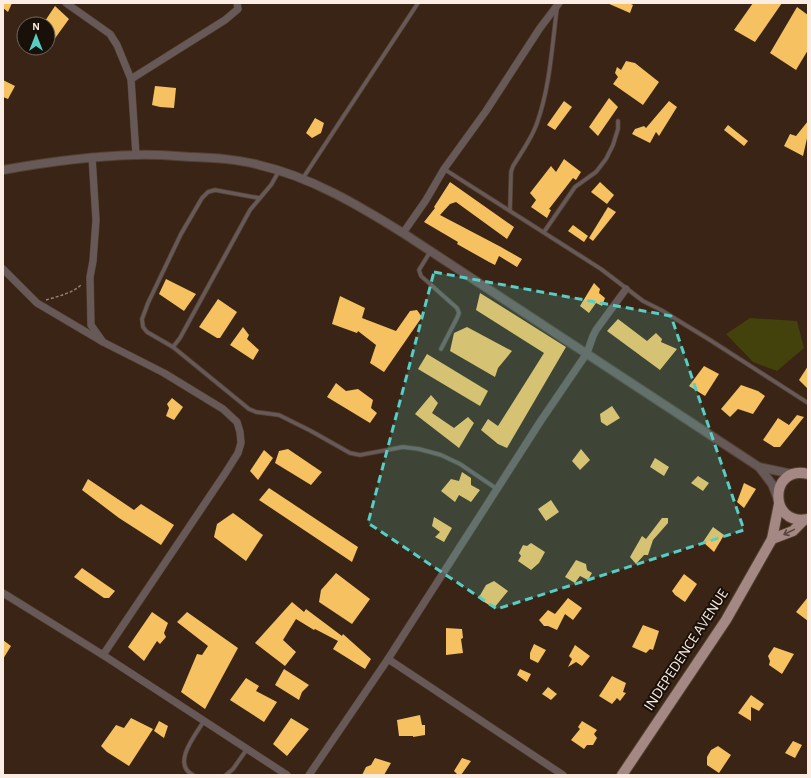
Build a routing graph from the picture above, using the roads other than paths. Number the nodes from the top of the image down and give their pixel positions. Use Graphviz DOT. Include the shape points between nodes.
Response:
graph roads {
  1 [pos="66,3"];
  2 [pos="237,3"];
  3 [pos="418,3"];
  4 [pos="558,4"];
  5 [pos="131,78"];
  6 [pos="618,121"];
  7 [pos="136,155"];
  8 [pos="92,157"];
  9 [pos="444,169"];
  10 [pos="3,170"];
  11 [pos="279,172"];
  12 [pos="302,179"];
  13 [pos="259,198"];
  14 [pos="510,210"];
  15 [pos="544,232"];
  16 [pos="403,233"];
  17 [pos="430,251"];
  18 [pos="3,268"];
  19 [pos="626,288"];
  20 [pos="103,342"];
  21 [pos="172,347"];
  22 [pos="442,349"];
  23 [pos="587,353"];
  24 [pos="808,403"];
  25 [pos="759,467"];
  26 [pos="806,471"];
  27 [pos="792,474"];
  28 [pos="497,489"];
  29 [pos="778,500"];
  30 [pos="805,520"];
  31 [pos="772,539"];
  32 [pos="3,594"];
  33 [pos="103,655"];
  34 [pos="388,659"];
  35 [pos="204,721"];
  36 [pos="247,749"];
  37 [pos="193,775"];
  38 [pos="226,775"];
  39 [pos="287,775"];
  40 [pos="309,775"];
  41 [pos="563,775"];
  42 [pos="622,775"];
  1 -- 5 [label="street" via="110,34 118,45"];
  2 -- 5 [label="street" via="238,9 225,20"];
  3 -- 12 [label="lane"];
  4 -- 9 [label="street"];
  4 -- 14 [label="lane" via="552,58 537,124 511,172"];
  5 -- 7 [label="street"];
  6 -- 15 [label="lane" via="613,145 606,159 596,172 575,187"];
  7 -- 8 [label="street"];
  7 -- 11 [label="street" via="225,159 259,165"];
  8 -- 10 [label="street"];
  8 -- 20 [label="street" via="96,220 90,277 91,324"];
  9 -- 14 [label="lane"];
  9 -- 16 [label="street"];
  11 -- 12 [label="street"];
  11 -- 13 [label="lane"];
  12 -- 16 [label="street" via="343,198"];
  13 -- 21 [label="lane" via="180,338"];
  13 -- 21 [label="lane" via="215,190 208,192 198,204 181,234 142,319 147,332"];
  14 -- 15 [label="lane"];
  15 -- 19 [label="lane"];
  16 -- 17 [label="street"];
  17 -- 22 [label="lane" via="419,270 421,276 457,308 458,313"];
  17 -- 23 [label="street"];
  18 -- 20 [label="street" via="37,302"];
  19 -- 23 [label="street" via="596,330"];
  19 -- 24 [label="lane" via="642,301 710,340"];
  20 -- 33 [label="street" via="164,373 223,409 237,422 241,443 226,472"];
  21 -- 28 [label="lane" via="249,409 279,415 350,453 360,455 402,447 441,455 460,464"];
  23 -- 25 [label="street"];
  23 -- 28 [label="street"];
  25 -- 27 [label="street"];
  25 -- 29 [label="street" via="772,484"];
  26 -- 27 [label="main road"];
  27 -- 29 [label="main road, INDEPEDENCE AVENUE" via="781,483"];
  28 -- 34 [label="street"];
  29 -- 30 [label="main road" via="784,513 793,519"];
  29 -- 31 [label="main road, INDEPEDENCE AVENUE"];
  30 -- 31 [label="main road, one-way" via="793,531"];
  31 -- 42 [label="main road, INDEPEDENCE AVENUE" via="726,620"];
  32 -- 33 [label="street"];
  33 -- 35 [label="street"];
  34 -- 40 [label="street"];
  34 -- 41 [label="street"];
  35 -- 36 [label="street"];
  35 -- 37 [label="lane" via="185,752 184,761 189,773"];
  36 -- 38 [label="lane"];
  36 -- 39 [label="street"];
}
